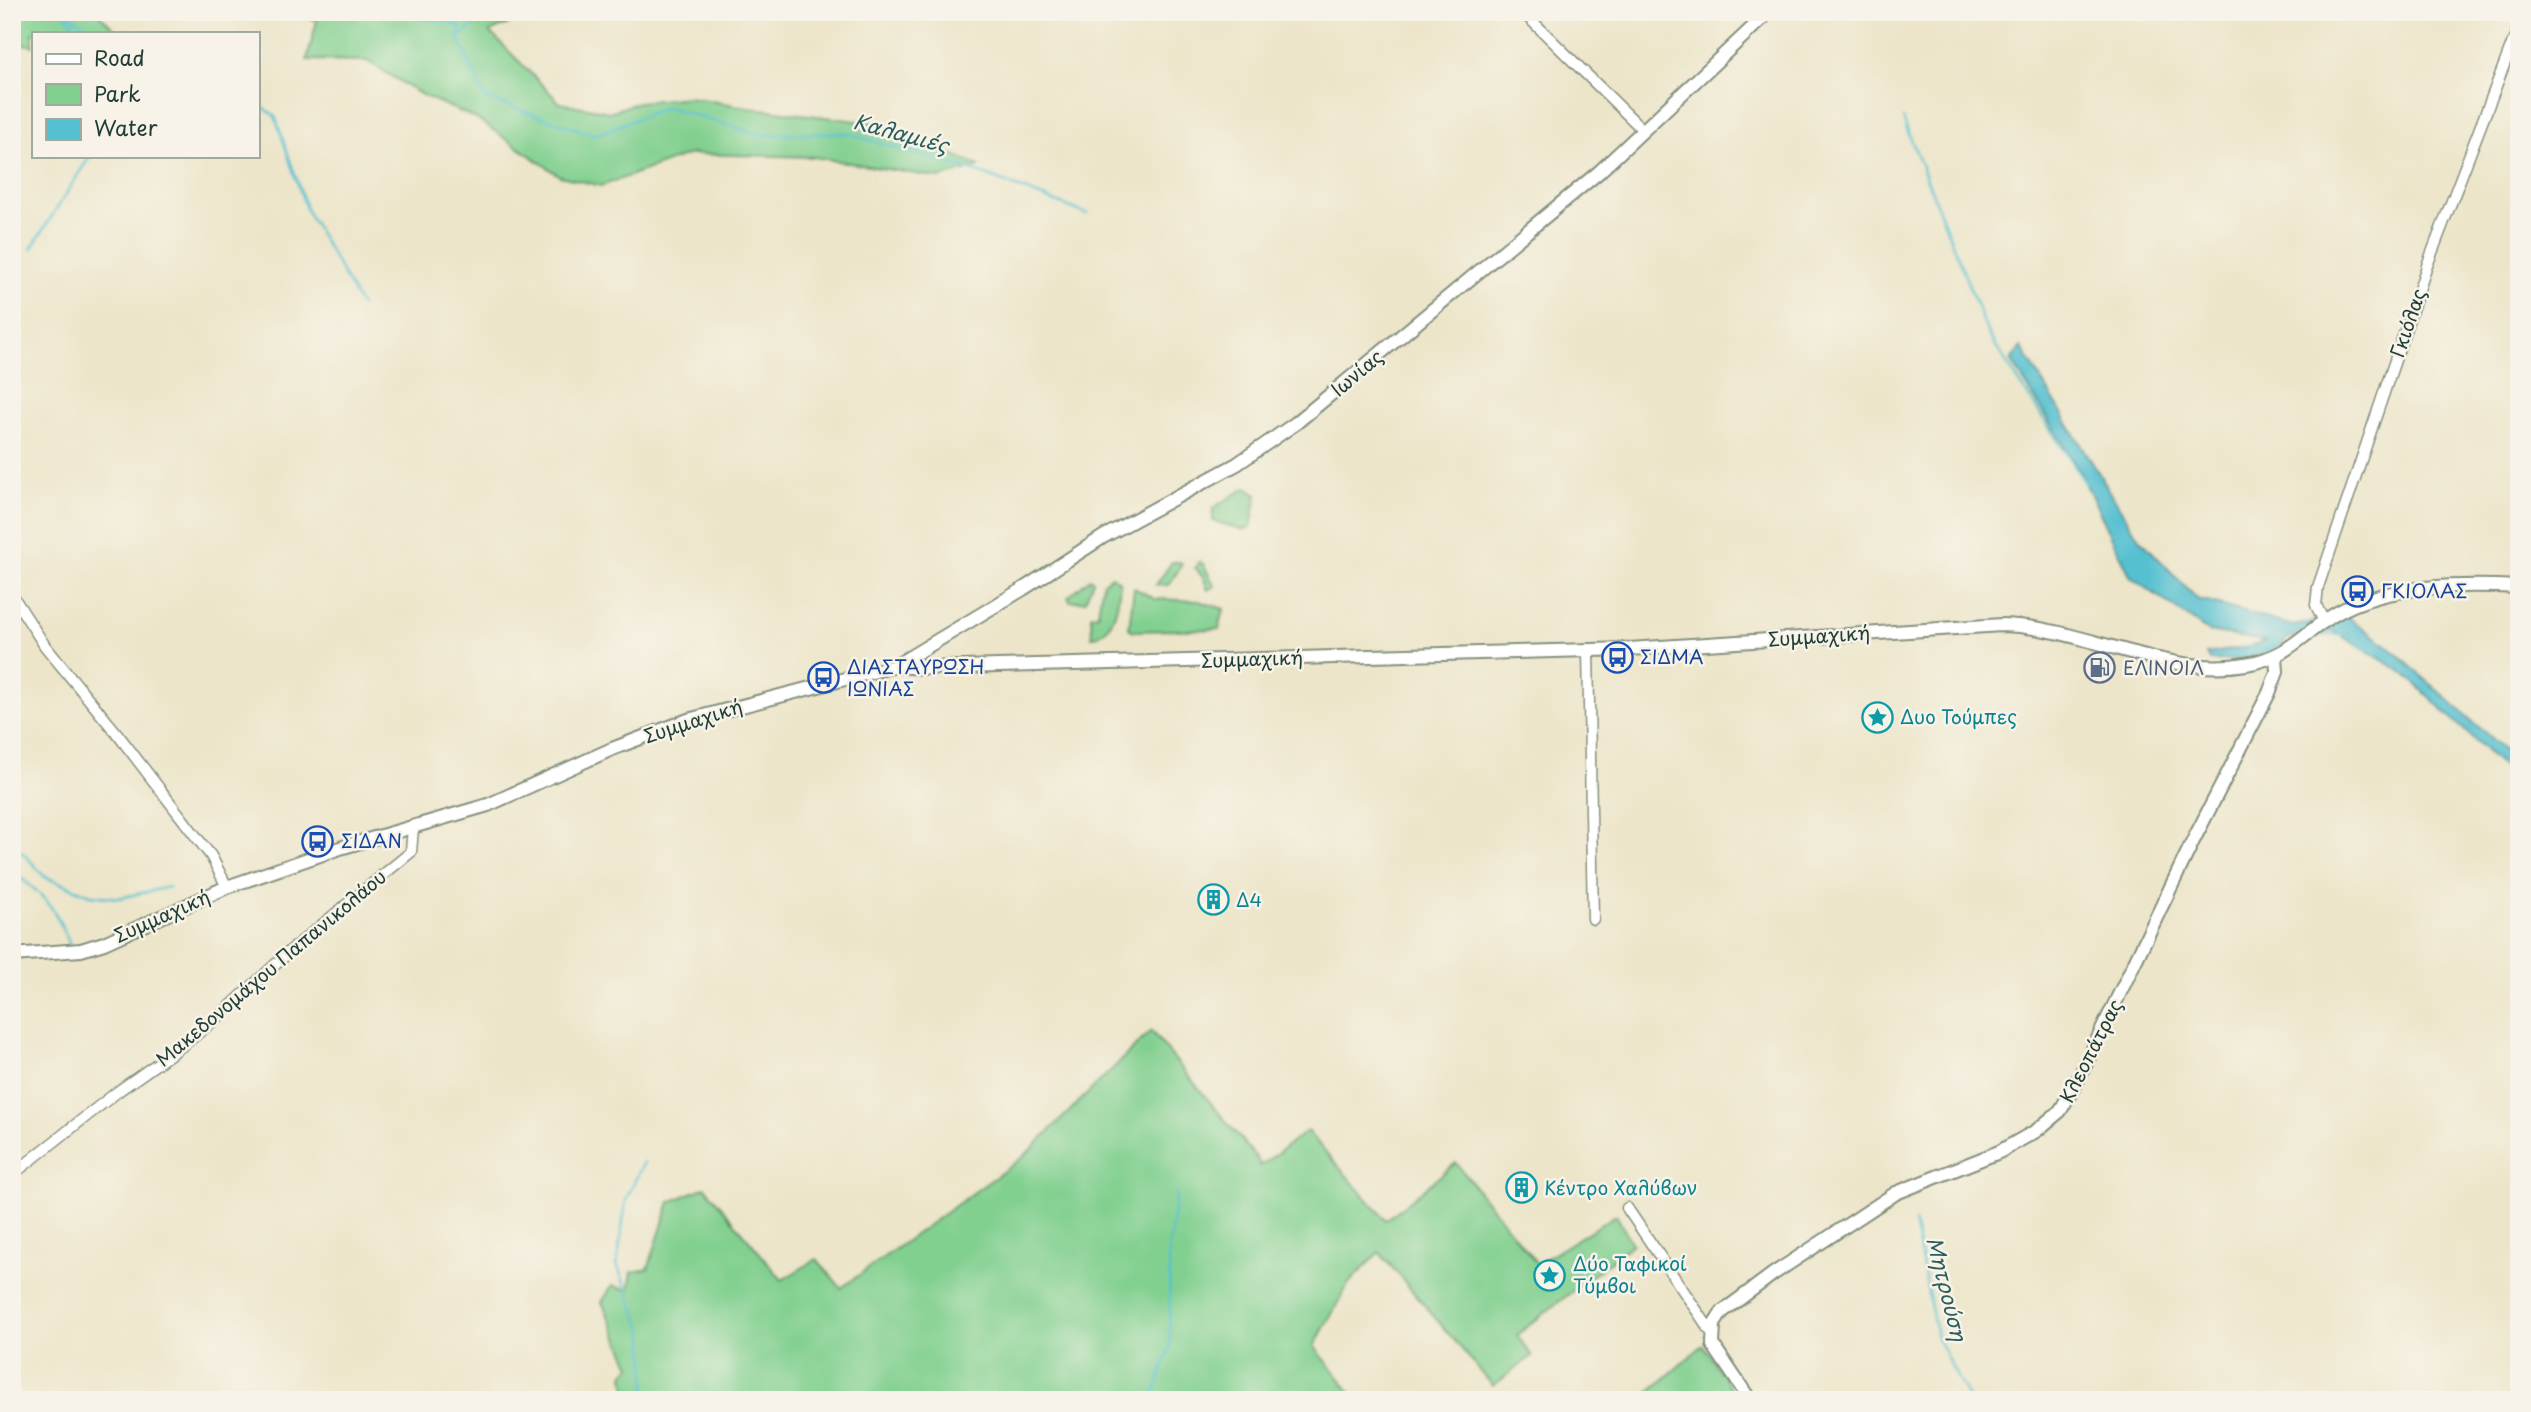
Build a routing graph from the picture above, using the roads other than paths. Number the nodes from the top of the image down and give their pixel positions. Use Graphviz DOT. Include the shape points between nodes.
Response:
graph roads {
  1 [pos="1523,12"];
  2 [pos="1769,12"];
  3 [pos="2519,26"];
  4 [pos="1643,130"];
  5 [pos="2519,587"];
  6 [pos="12,596"];
  7 [pos="2324,622"];
  8 [pos="923,649"];
  9 [pos="1588,650"];
  10 [pos="2276,656"];
  11 [pos="895,666"];
  12 [pos="925,668"];
  13 [pos="412,828"];
  14 [pos="227,887"];
  15 [pos="1593,919"];
  16 [pos="12,955"];
  17 [pos="12,1175"];
  18 [pos="1627,1208"];
  19 [pos="1712,1333"];
  20 [pos="1750,1400"];
  1 -- 4 [label="street"];
  2 -- 4 [label="street, Ιωνίας"];
  3 -- 7 [label="street, Γκιόλας" via="2428,263 2318,587 2316,605"];
  4 -- 8 [label="street, Ιωνίας" via="1599,172 1296,424 1237,464 1103,537"];
  5 -- 7 [label="street, Συμμαχική" via="2461,585 2411,590 2359,603"];
  6 -- 14 [label="street" via="45,646 211,856"];
  7 -- 10 [label="street, Συμμαχική"];
  8 -- 11 [label="street, Ιωνίας"];
  8 -- 12 [label="street"];
  9 -- 10 [label="street, Συμμαχική" via="2002,625 2036,627 2134,653 2204,665 2236,665"];
  9 -- 12 [label="street, Συμμαχική"];
  9 -- 15 [label="street"];
  10 -- 19 [label="street, Κλεοπάτρας" via="2277,672 2269,693 2060,1111 2014,1144 1885,1199 1746,1292 1720,1315"];
  11 -- 12 [label="street, Συμμαχική"];
  11 -- 13 [label="street, Συμμαχική" via="688,720 612,749 503,800"];
  13 -- 14 [label="street, Συμμαχική"];
  13 -- 17 [label="street, Μακεδονομάχου Παπανικολάου" via="411,852 290,951 222,1014"];
  14 -- 16 [label="street, Συμμαχική" via="104,943 81,950"];
  18 -- 19 [label="street"];
  19 -- 20 [label="street" via="1716,1352"];
}
